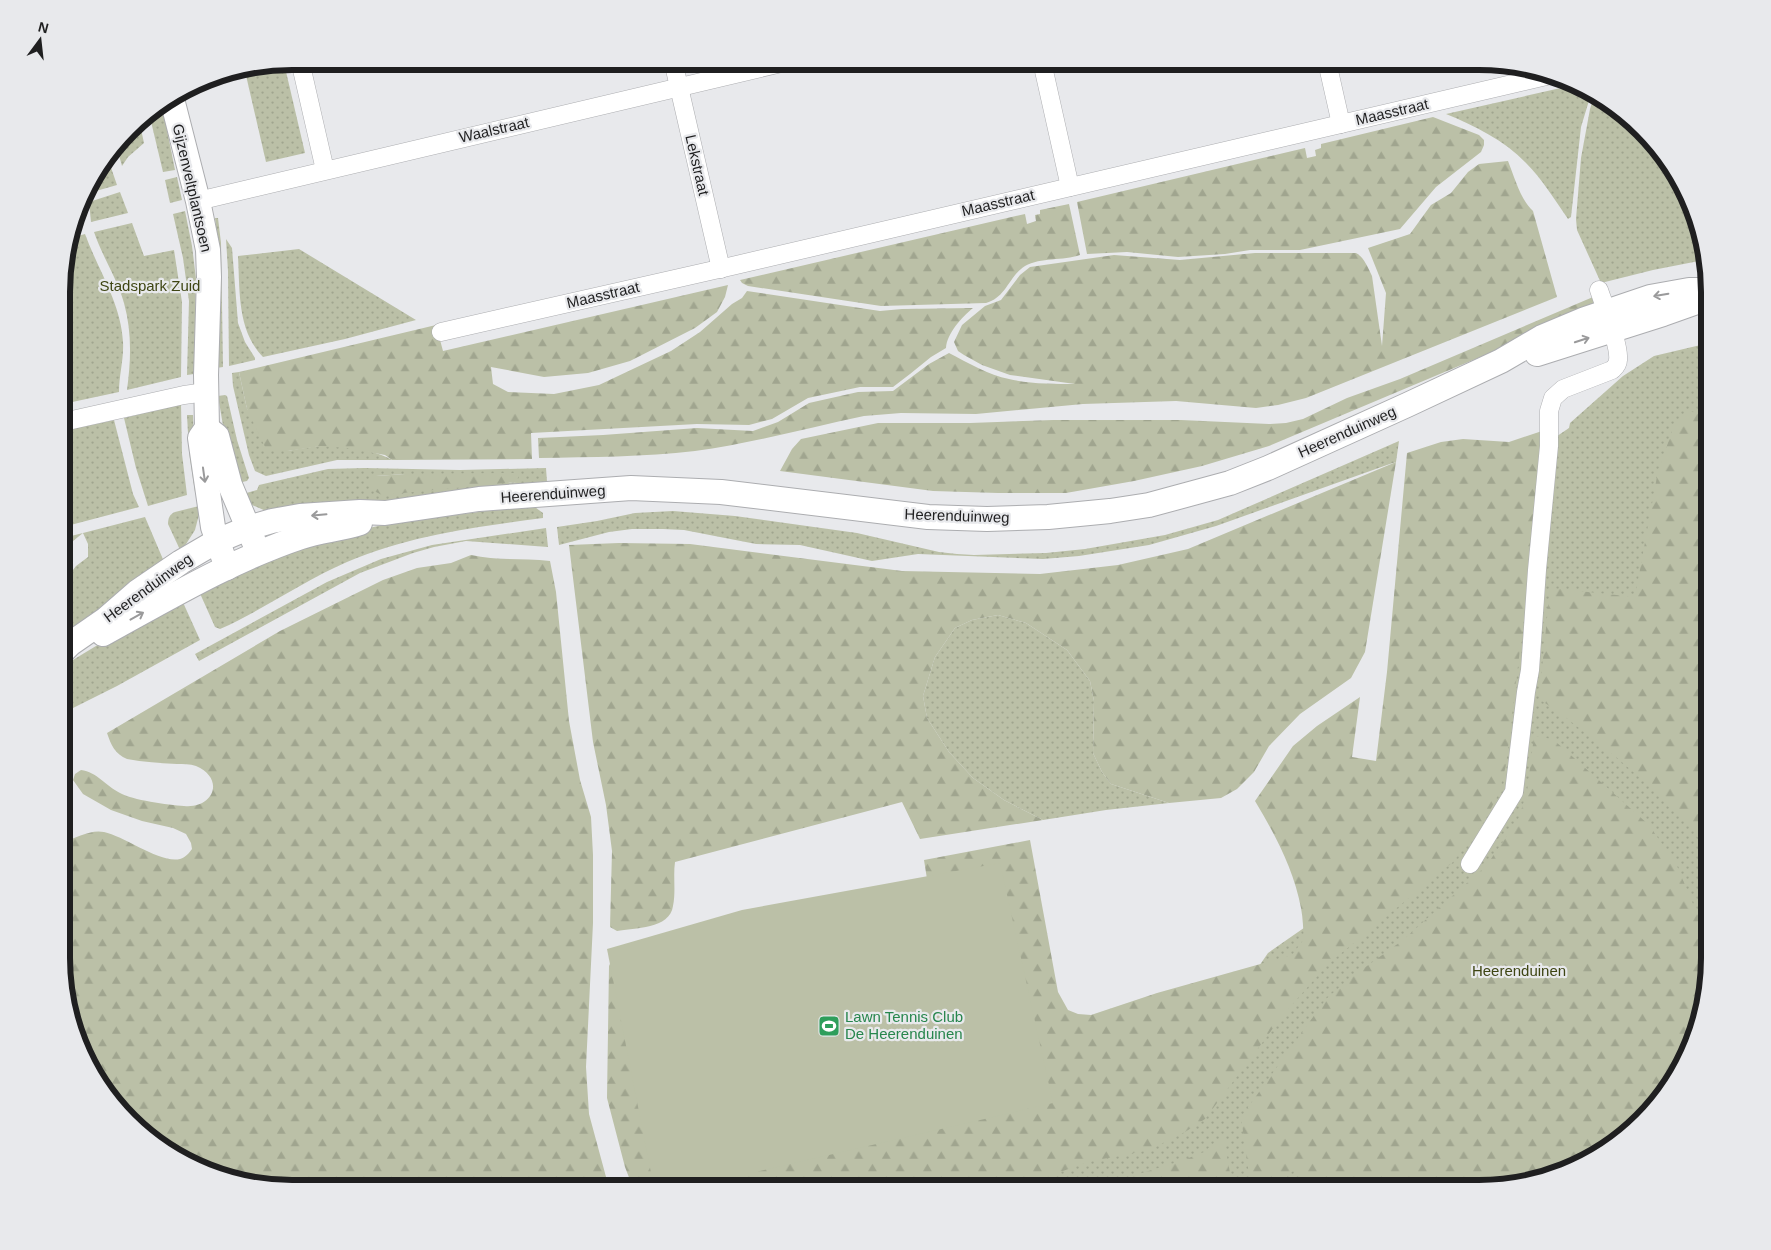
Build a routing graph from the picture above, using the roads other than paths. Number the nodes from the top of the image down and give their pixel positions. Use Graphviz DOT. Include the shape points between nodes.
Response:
graph roads {
  1 [pos="302,70"];
  2 [pos="675,70"];
  3 [pos="754,70"];
  4 [pos="1044,70"];
  5 [pos="1329,70"];
  6 [pos="1537,78"];
  7 [pos="679,87"];
  8 [pos="173,104"];
  9 [pos="1341,124"];
  10 [pos="325,170"];
  11 [pos="1070,186"];
  12 [pos="198,201"];
  13 [pos="721,269"];
  14 [pos="1701,297"];
  15 [pos="1606,311"];
  16 [pos="441,332"];
  17 [pos="206,392"];
  18 [pos="70,420"];
  19 [pos="207,428"];
  20 [pos="385,512"];
  21 [pos="248,528"];
  22 [pos="217,542"];
  23 [pos="259,554"];
  24 [pos="227,568"];
  25 [pos="70,644"];
  26 [pos="70,652"];
  27 [pos="1470,864"];
  1 -- 10 [label="street"];
  2 -- 7 [label="street, Lekstraat"];
  3 -- 7 [label="street, Waalstraat"];
  4 -- 11 [label="street"];
  5 -- 9 [label="street"];
  6 -- 9 [label="street, Maasstraat"];
  7 -- 10 [label="street, Waalstraat"];
  7 -- 13 [label="street, Lekstraat"];
  8 -- 12 [label="main road, Gijzenveltplantsoen"];
  9 -- 11 [label="street, Maasstraat"];
  10 -- 12 [label="street, Waalstraat"];
  11 -- 13 [label="street, Maasstraat"];
  12 -- 17 [label="main road, Gijzenveltplantsoen" via="210,277"];
  13 -- 16 [label="street, Maasstraat"];
  14 -- 15 [label="main road, Heerenduinweg" via="1694,303"];
  15 -- 20 [label="main road, Heerenduinweg" via="1528,357 1501,361 1238,480 1110,511 1048,518 938,517 721,492 631,488 479,499"];
  15 -- 27 [label="street" via="1619,358 1617,365 1612,370 1563,389 1551,403 1530,670 1514,792"];
  17 -- 18 [label="street" via="184,394"];
  17 -- 19 [label="main road, Gijzenveltplantsoen"];
  19 -- 21 [label="main road" via="217,436 230,485"];
  19 -- 22 [label="main road, Gijzenveltplantsoen, one-way" via="200,438"];
  20 -- 21 [label="main road, Heerenduinweg, one-way" via="300,516"];
  20 -- 23 [label="main road, Heerenduinweg" via="371,520 302,537"];
  21 -- 22 [label="main road, Heerenduinweg"];
  21 -- 23 [label="main road"];
  22 -- 24 [label="main road, Gijzenveltplantsoen"];
  22 -- 25 [label="main road, Heerenduinweg" via="137,592"];
  23 -- 24 [label="main road, Heerenduinweg"];
  26 -- 24 [label="main road, Heerenduinweg, one-way"];
}
